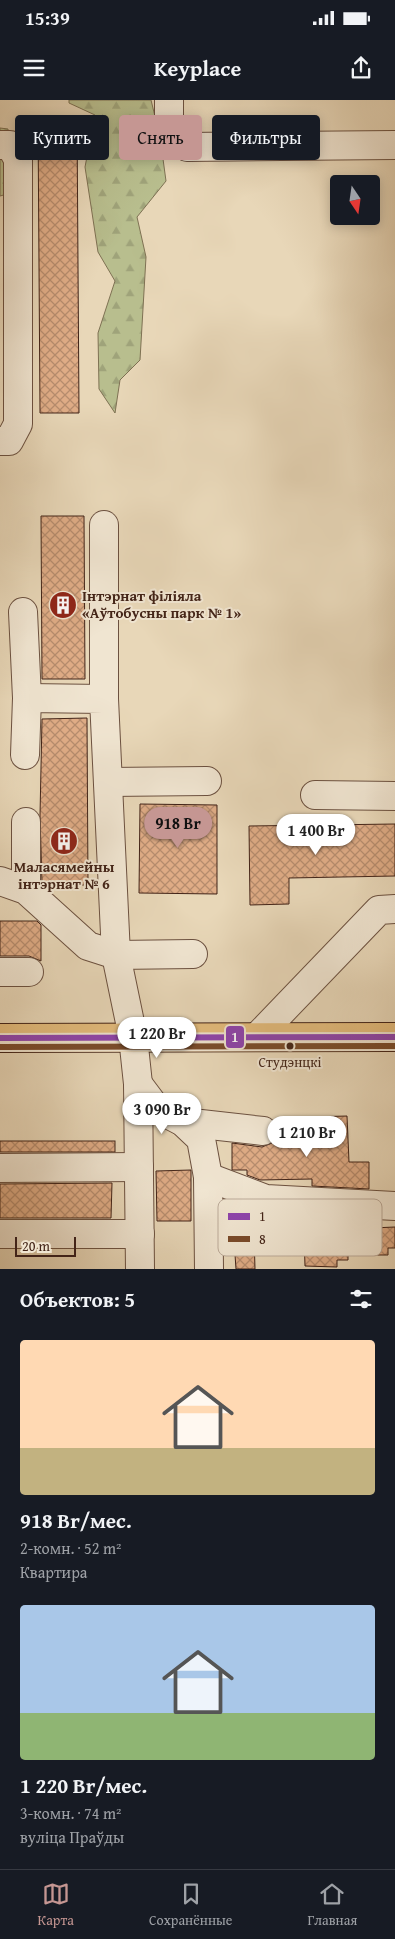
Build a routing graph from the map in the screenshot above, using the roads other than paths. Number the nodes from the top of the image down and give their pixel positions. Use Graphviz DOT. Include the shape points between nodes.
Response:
graph roads {
  1 [pos="169,100"];
  2 [pos="0,145"];
  3 [pos="395,145"];
  4 [pos="6,448"];
  5 [pos="104,525"];
  6 [pos="23,612"];
  7 [pos="27,698"];
  8 [pos="104,699"];
  9 [pos="25,755"];
  10 [pos="207,781"];
  11 [pos="108,782"];
  12 [pos="315,795"];
  13 [pos="395,796"];
  14 [pos="26,822"];
  15 [pos="0,881"];
  16 [pos="26,890"];
  17 [pos="395,909"];
  18 [pos="193,954"];
  19 [pos="116,955"];
  20 [pos="0,972"];
  21 [pos="29,972"];
  22 [pos="133,1037"];
  23 [pos="257,1037"];
  24 [pos="395,1037"];
  25 [pos="0,1038"];
  26 [pos="138,1084"];
  27 [pos="184,1122"];
  28 [pos="264,1131"];
  29 [pos="139,1167"];
  30 [pos="0,1168"];
  31 [pos="208,1177"];
  32 [pos="266,1199"];
  33 [pos="382,1205"];
  34 [pos="395,1206"];
  35 [pos="0,1234"];
  36 [pos="140,1234"];
  37 [pos="140,1269"];
  38 [pos="209,1269"];
  1 -- 3 [label="street" via="169,129 187,147"];
  2 -- 4 [label="street" via="10,145 18,159 18,424"];
  5 -- 8 [label="street"];
  6 -- 7 [label="street"];
  7 -- 8 [label="street"];
  7 -- 9 [label="street"];
  8 -- 11 [label="street"];
  10 -- 11 [label="street"];
  11 -- 19 [label="street"];
  12 -- 13 [label="street"];
  14 -- 16 [label="street"];
  15 -- 16 [label="street"];
  16 -- 19 [label="street" via="88,946"];
  17 -- 23 [label="street" via="379,910"];
  18 -- 19 [label="street"];
  19 -- 22 [label="street"];
  20 -- 21 [label="street"];
  22 -- 23 [label="main road"];
  22 -- 25 [label="main road"];
  22 -- 26 [label="street"];
  23 -- 24 [label="main road"];
  26 -- 27 [label="street" via="156,1108"];
  26 -- 29 [label="street"];
  27 -- 28 [label="street"];
  27 -- 31 [label="street" via="201,1139"];
  29 -- 30 [label="street"];
  29 -- 36 [label="street"];
  31 -- 32 [label="street"];
  31 -- 38 [label="street"];
  33 -- 34 [label="street"];
  35 -- 36 [label="street"];
  36 -- 37 [label="street"];
}
